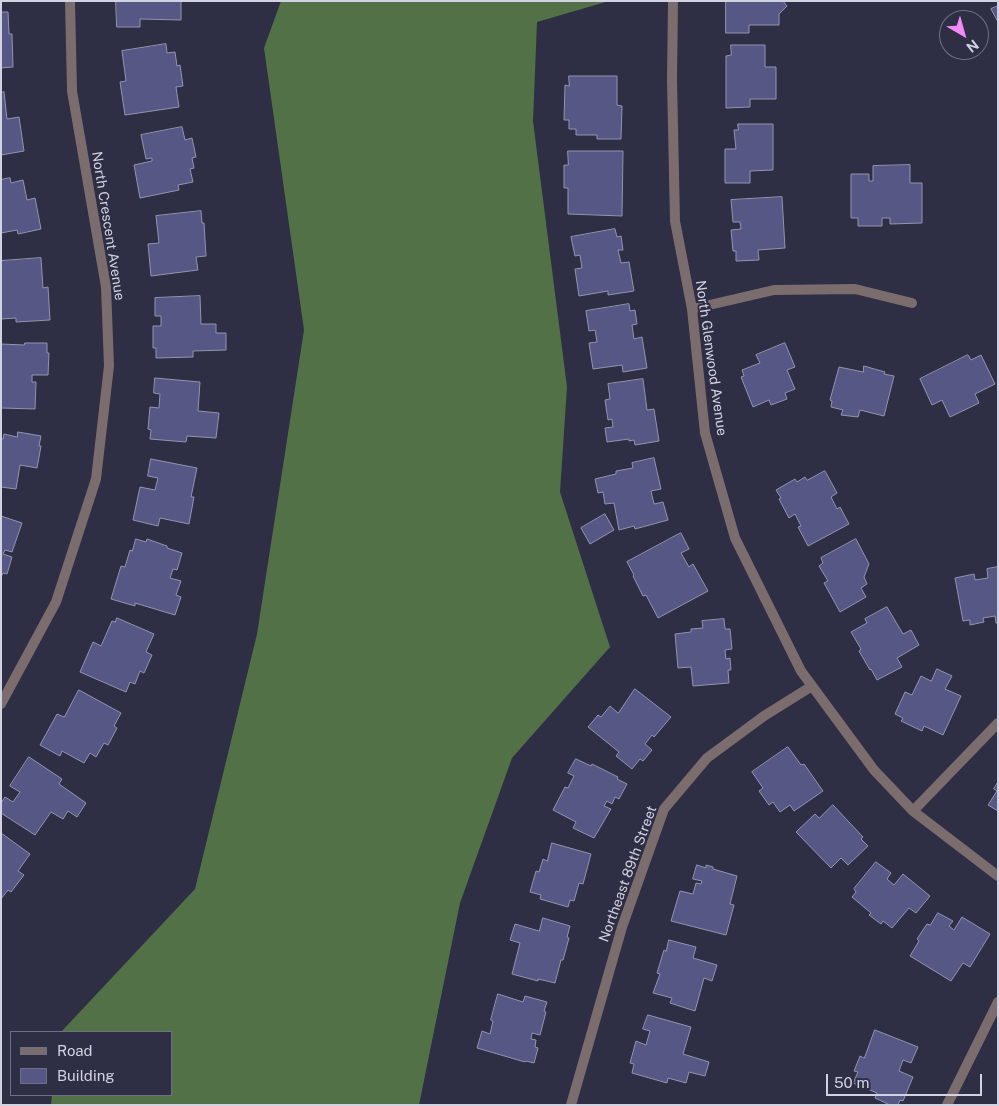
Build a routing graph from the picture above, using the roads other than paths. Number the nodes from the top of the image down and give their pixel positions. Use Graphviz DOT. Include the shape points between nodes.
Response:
graph roads {
  1 [pos="70,1"];
  2 [pos="673,1"];
  3 [pos="912,303"];
  4 [pos="692,310"];
  5 [pos="812,686"];
  6 [pos="1,704"];
  7 [pos="998,723"];
  8 [pos="913,811"];
  9 [pos="998,876"];
  10 [pos="998,1002"];
  11 [pos="571,1105"];
  12 [pos="948,1105"];
  1 -- 6 [label="street, North Crescent Avenue" via="72,91 106,287 109,366 96,479 56,602"];
  2 -- 4 [label="street, North Glenwood Avenue" via="675,222"];
  3 -- 4 [label="street" via="855,289 774,290"];
  4 -- 5 [label="street, North Glenwood Avenue" via="705,433 734,538 801,671"];
  5 -- 8 [label="street, North Glenwood Avenue" via="874,770"];
  5 -- 11 [label="street, Northeast 89th Street" via="707,758 664,809 622,927"];
  7 -- 8 [label="street"];
  8 -- 9 [label="street, North Glenwood Avenue"];
  10 -- 12 [label="street"];
}
